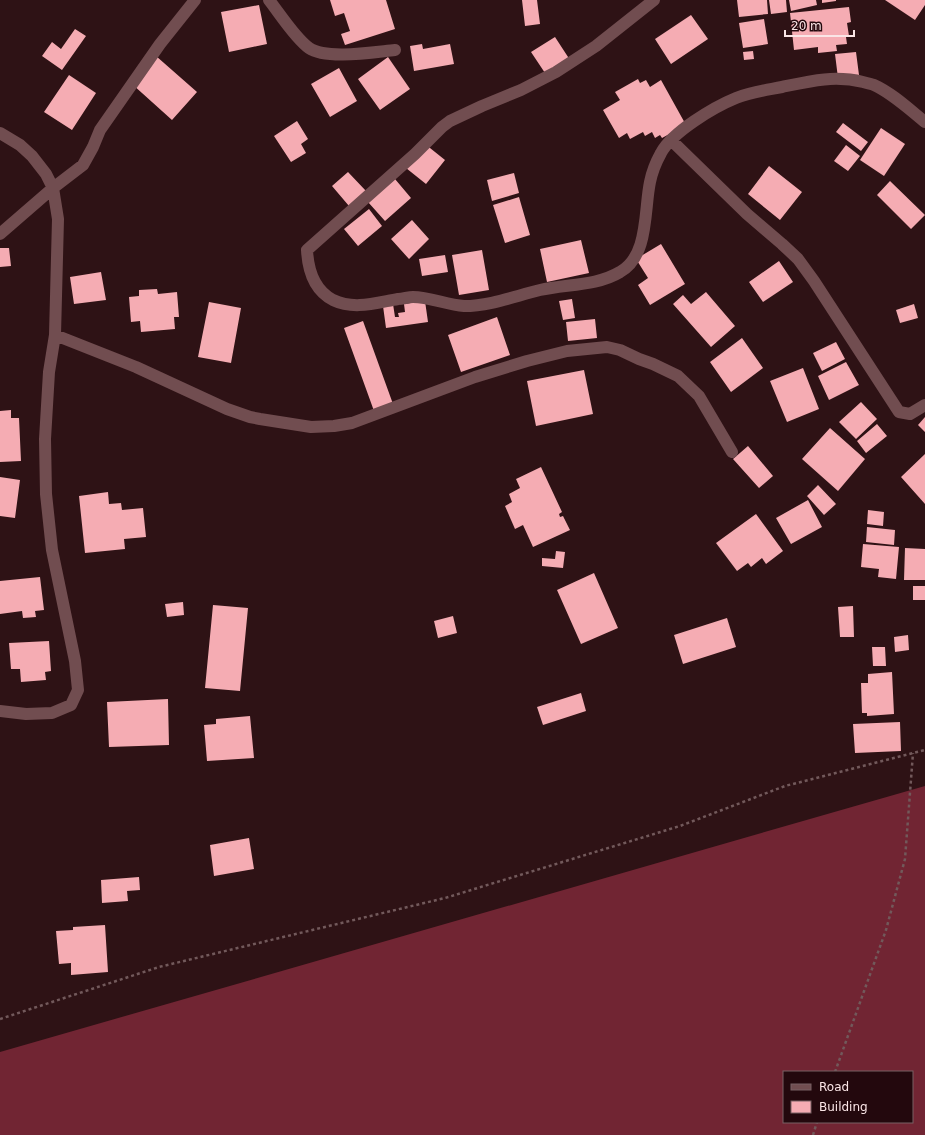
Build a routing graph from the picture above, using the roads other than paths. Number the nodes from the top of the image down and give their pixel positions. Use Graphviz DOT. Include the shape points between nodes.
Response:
graph roads {
  1 [pos="195,0"];
  2 [pos="270,0"];
  3 [pos="654,0"];
  4 [pos="395,50"];
  5 [pos="925,122"];
  6 [pos="0,133"];
  7 [pos="671,140"];
  8 [pos="53,188"];
  9 [pos="0,234"];
  10 [pos="55,334"];
  11 [pos="925,405"];
  12 [pos="732,452"];
  13 [pos="0,711"];
  1 -- 8 [label="street" via="160,44 100,130 94,147 83,165"];
  2 -- 4 [label="street" via="302,42 316,52 345,54"];
  3 -- 7 [label="street" via="596,46 556,72 521,90 456,117 442,127 307,250 313,280 324,295 353,306 414,297 463,306 605,280 622,272 639,250 650,182 656,162"];
  5 -- 7 [label="street" via="874,85 850,79 822,78 737,98 697,120"];
  6 -- 8 [label="street" via="32,156"];
  7 -- 11 [label="street" via="747,214 798,259 899,412 910,414"];
  8 -- 9 [label="street"];
  8 -- 10 [label="street" via="58,219"];
  10 -- 12 [label="street" via="136,367 227,409 260,419 311,427 352,423 475,377 527,361 567,351 607,347 620,350 678,376 699,396"];
  10 -- 13 [label="street" via="49,372 45,439 46,494 52,550 75,661 78,690 71,705 52,713"];
}
